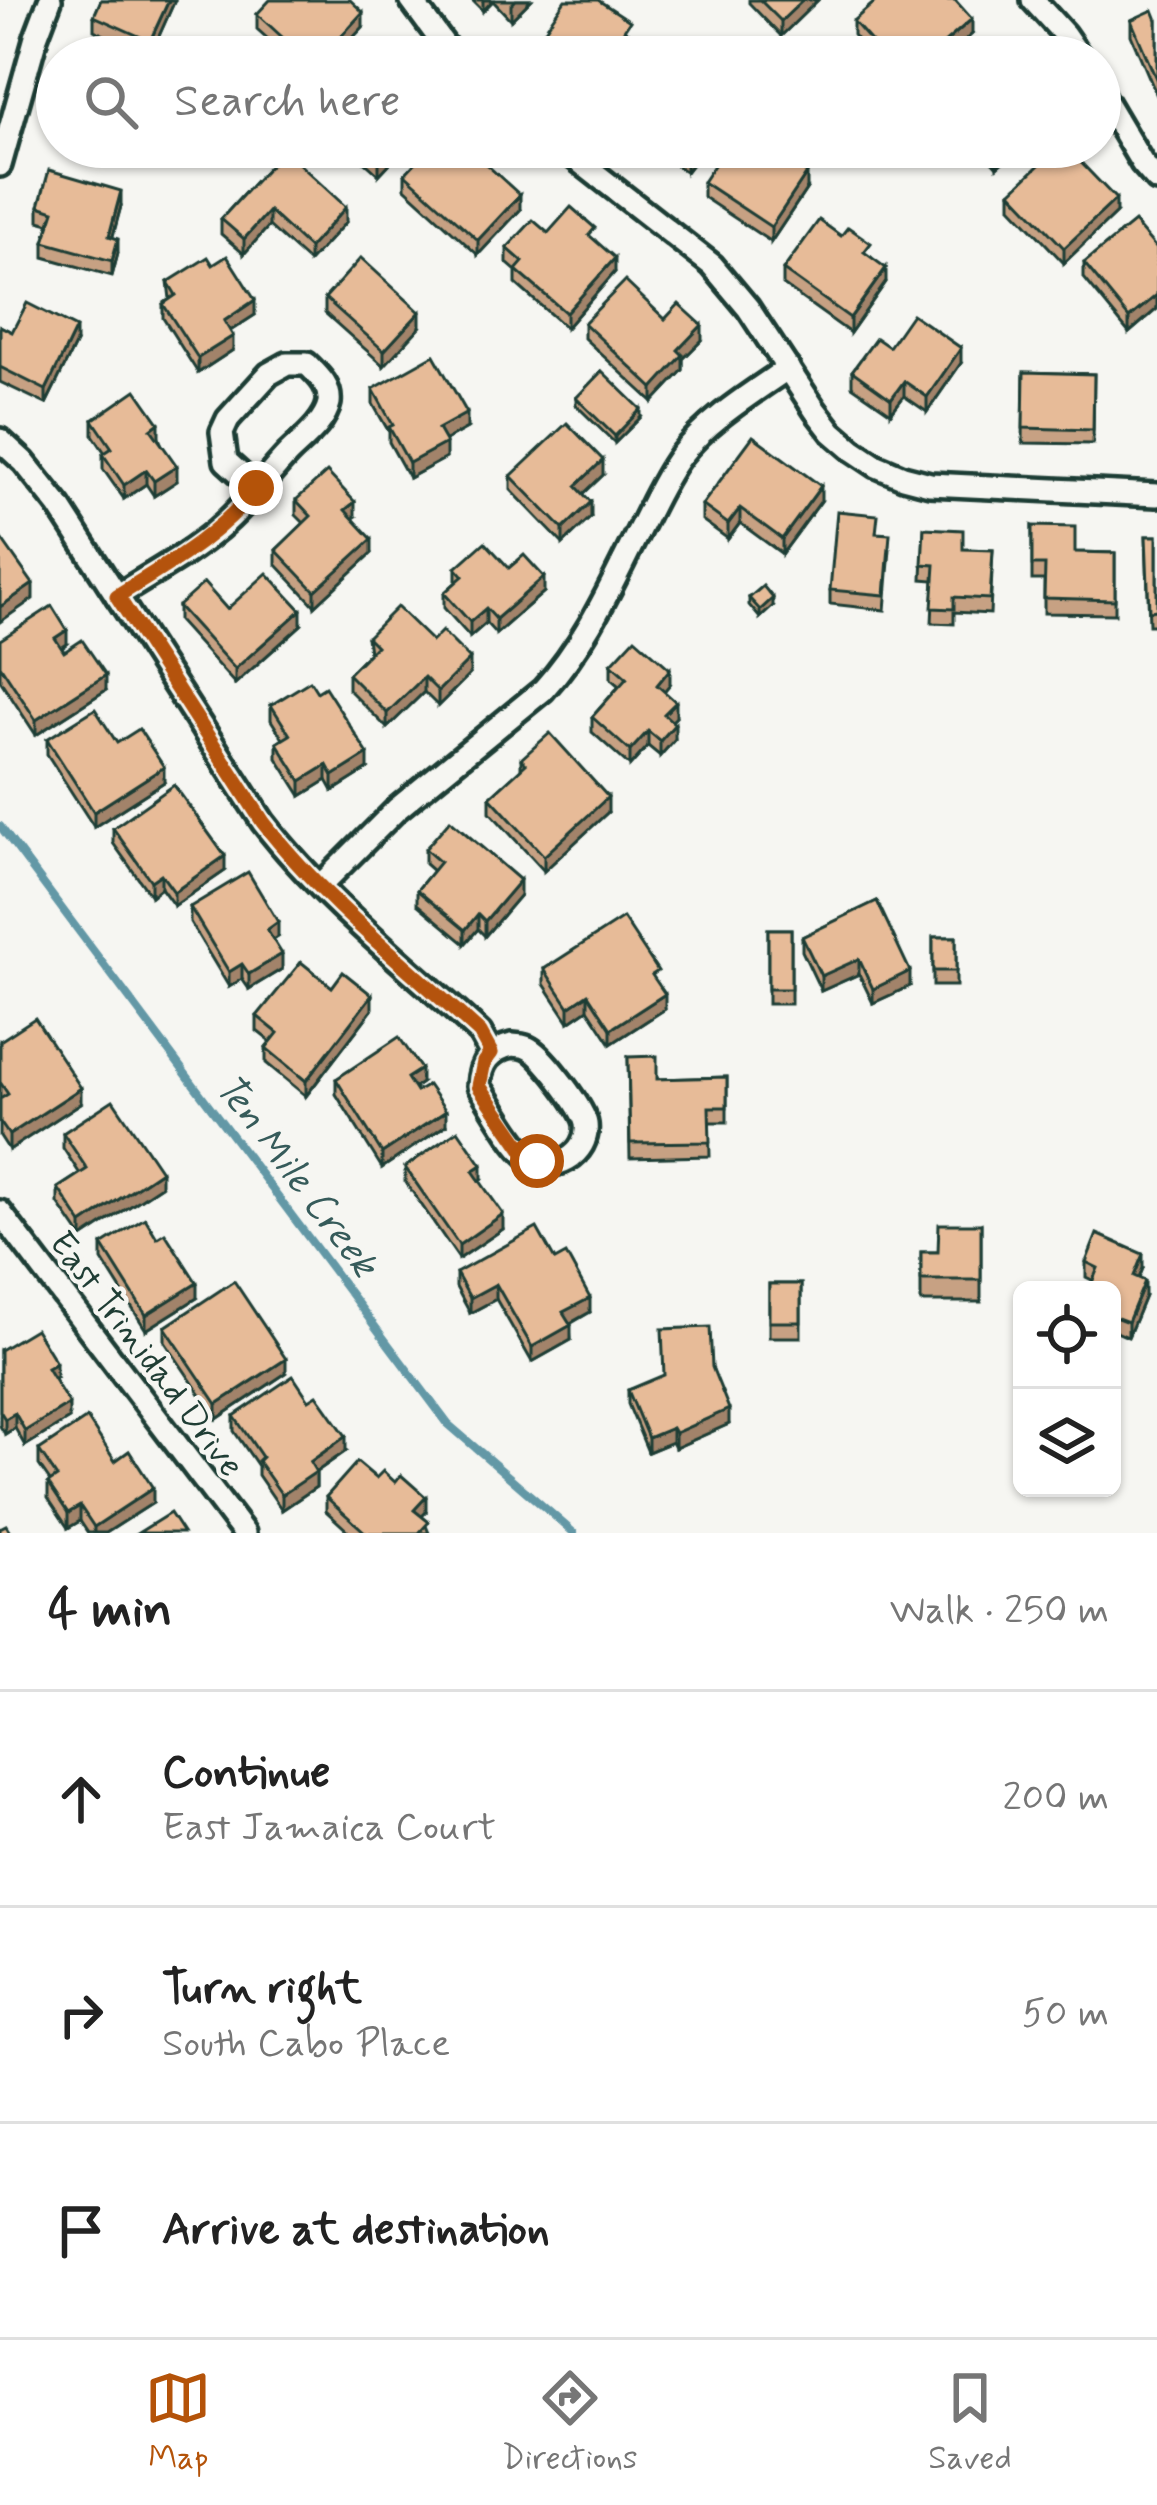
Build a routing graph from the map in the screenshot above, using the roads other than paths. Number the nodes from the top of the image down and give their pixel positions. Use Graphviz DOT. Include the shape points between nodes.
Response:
graph roads {
  1 [pos="50,0"];
  2 [pos="411,0"];
  3 [pos="1033,0"];
  4 [pos="36,36"];
  5 [pos="438,36"];
  6 [pos="1063,36"];
  7 [pos="36,37"];
  8 [pos="1121,128"];
  9 [pos="0,165"];
  10 [pos="588,168"];
  11 [pos="1157,180"];
  12 [pos="788,368"];
  13 [pos="0,440"];
  14 [pos="256,488"];
  15 [pos="1157,495"];
  16 [pos="117,596"];
  17 [pos="320,886"];
  18 [pos="491,1053"];
  19 [pos="0,1212"];
  20 [pos="244,1533"];
  1 -- 4 [label="street"];
  2 -- 5 [label="street"];
  3 -- 6 [label="street"];
  7 -- 9 [label="street"];
  8 -- 11 [label="street"];
  10 -- 12 [label="street" via="712,265"];
  12 -- 15 [label="street" via="832,432 903,477"];
  12 -- 17 [label="street" via="719,416 679,458 562,669"];
  13 -- 16 [label="street" via="59,506"];
  14 -- 14 [label="street" via="330,401 307,364 269,374 221,431 226,461"];
  14 -- 16 [label="street" via="218,529"];
  16 -- 17 [label="street" via="263,822"];
  17 -- 18 [label="street" via="480,1033"];
  18 -- 18 [label="street" via="512,1045 534,1050 579,1106 586,1138 572,1157 549,1164 527,1155 479,1086"];
  19 -- 20 [label="street, East Trinidad Drive"];
}
